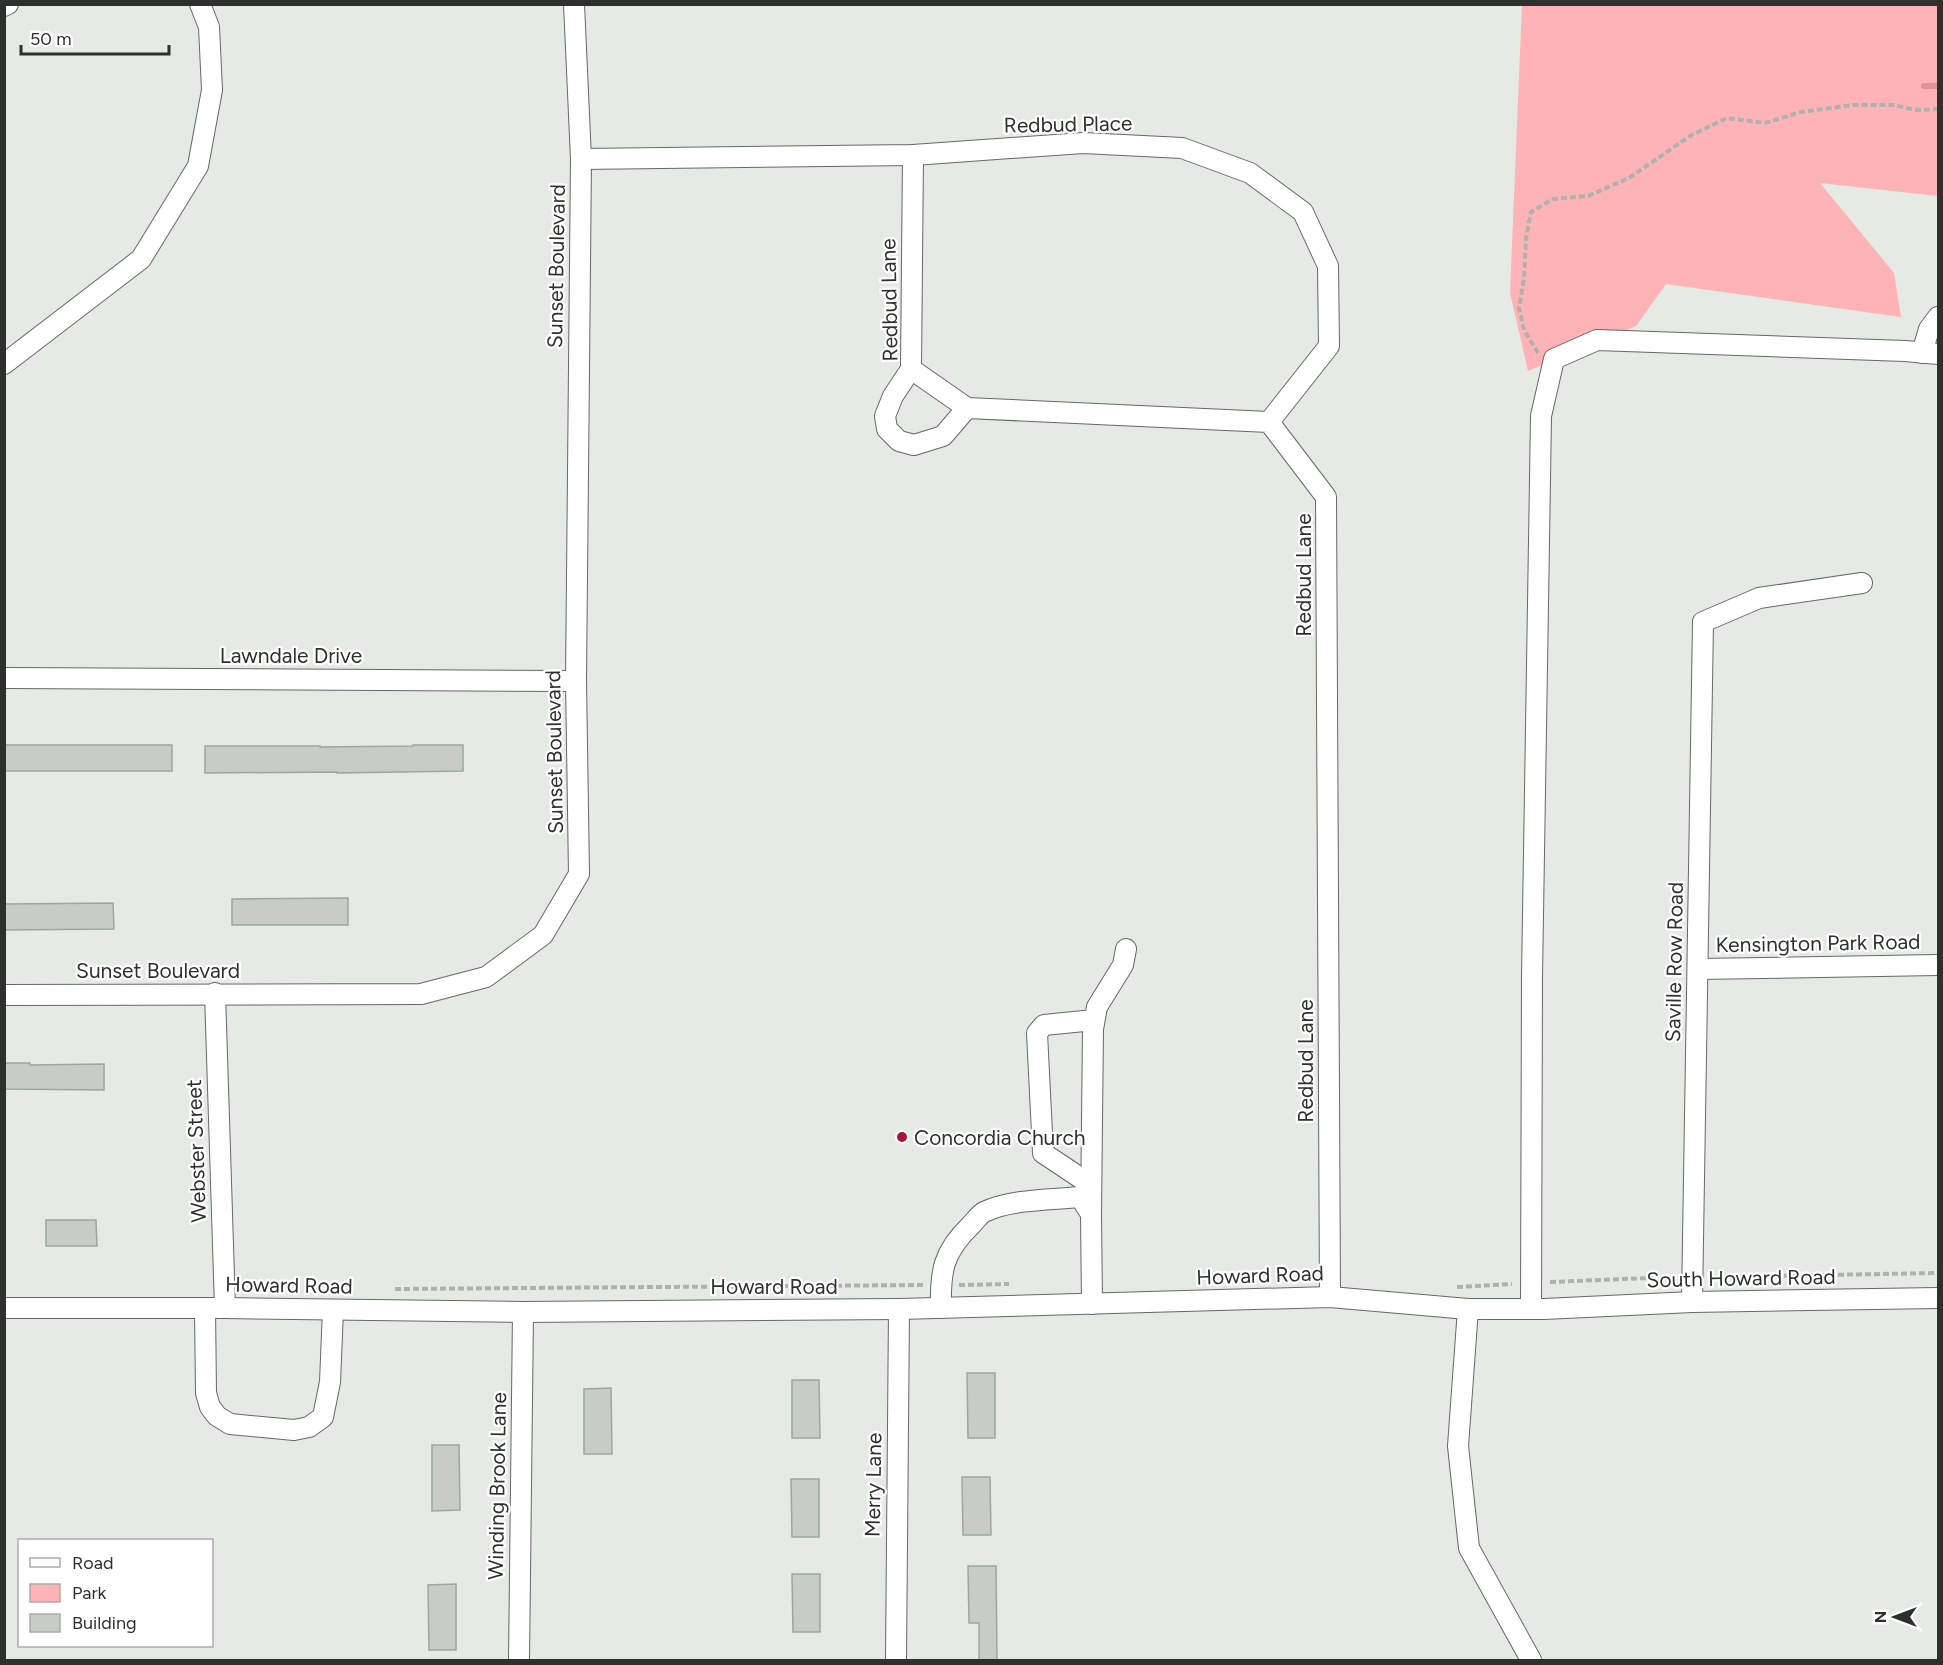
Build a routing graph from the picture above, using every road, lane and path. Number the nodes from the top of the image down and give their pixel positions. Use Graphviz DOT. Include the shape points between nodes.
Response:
graph roads {
  1 [pos="200,4"];
  2 [pos="574,4"];
  3 [pos="1938,109"];
  4 [pos="913,155"];
  5 [pos="581,159"];
  6 [pos="1938,317"];
  7 [pos="1930,353"];
  8 [pos="4,364"];
  9 [pos="1554,368"];
  10 [pos="911,369"];
  11 [pos="967,408"];
  12 [pos="1269,422"];
  13 [pos="1862,583"];
  14 [pos="4,678"];
  15 [pos="576,681"];
  16 [pos="1126,949"];
  17 [pos="1938,965"];
  18 [pos="1698,969"];
  19 [pos="215,993"];
  20 [pos="4,995"];
  21 [pos="1095,1020"];
  22 [pos="1091,1185"];
  23 [pos="1090,1214"];
  24 [pos="1938,1273"];
  25 [pos="1693,1277"];
  26 [pos="1531,1282"];
  27 [pos="1011,1284"];
  28 [pos="940,1285"];
  29 [pos="1446,1288"];
  30 [pos="392,1289"];
  31 [pos="1330,1297"];
  32 [pos="1938,1298"];
  33 [pos="1692,1302"];
  34 [pos="1092,1304"];
  35 [pos="4,1308"];
  36 [pos="205,1308"];
  37 [pos="225,1308"];
  38 [pos="941,1308"];
  39 [pos="899,1309"];
  40 [pos="1468,1309"];
  41 [pos="1538,1309"];
  42 [pos="333,1310"];
  43 [pos="523,1312"];
  44 [pos="519,1660"];
  45 [pos="896,1660"];
  46 [pos="1531,1660"];
  1 -- 8 [label="street" via="209,27 212,90 198,166 141,259"];
  2 -- 5 [label="street, Sunset Boulevard"];
  3 -- 9 [label="path" via="1853,105 1802,112 1765,123 1727,118 1690,136 1629,178 1588,196 1553,199 1531,212 1519,308 1524,330 1542,361"];
  4 -- 5 [label="street, Redbud Place"];
  4 -- 10 [label="street, Redbud Lane"];
  4 -- 12 [label="street, Redbud Place" via="1083,143 1182,148 1250,173 1303,212 1328,266 1329,346"];
  5 -- 15 [label="street, Sunset Boulevard"];
  6 -- 7 [label="street" via="1929,329"];
  7 -- 9 [label="street" via="1597,340 1554,359"];
  9 -- 26 [label="street" via="1541,416"];
  10 -- 11 [label="street, Redbud Lane"];
  10 -- 11 [label="street" via="892,396 885,416 887,429 899,441 914,445 943,436"];
  11 -- 12 [label="street"];
  12 -- 31 [label="street, Redbud Lane" via="1326,496"];
  13 -- 18 [label="street, Saville Row Road" via="1759,598 1703,622"];
  14 -- 15 [label="street, Lawndale Drive"];
  15 -- 19 [label="street, Sunset Boulevard" via="579,874 543,935 486,976 421,994"];
  16 -- 21 [label="street" via="1123,965 1097,1007"];
  17 -- 18 [label="street, Kensington Park Road"];
  18 -- 25 [label="street, Saville Row Road"];
  19 -- 20 [label="street, Sunset Boulevard"];
  19 -- 37 [label="street, Webster Street"];
  21 -- 22 [label="street"];
  21 -- 22 [label="street" via="1044,1025 1038,1033 1043,1153"];
  22 -- 23 [label="street"];
  23 -- 28 [label="street" via="1080,1197 1016,1203 983,1213 959,1237 943,1264"];
  23 -- 34 [label="street"];
  24 -- 25 [label="path"];
  25 -- 26 [label="path"];
  25 -- 33 [label="street, Saville Row Road"];
  26 -- 29 [label="path"];
  26 -- 41 [label="street"];
  27 -- 28 [label="path"];
  28 -- 30 [label="path"];
  28 -- 38 [label="street"];
  31 -- 34 [label="street, Howard Road"];
  31 -- 40 [label="street, Howard Road"];
  32 -- 33 [label="street, South Howard Road"];
  33 -- 41 [label="street, South Howard Road"];
  34 -- 38 [label="street, Howard Road"];
  35 -- 36 [label="street, Howard Road"];
  36 -- 37 [label="street, Howard Road"];
  36 -- 42 [label="street" via="206,1393 210,1407 230,1424 294,1430 309,1427 323,1417 330,1382"];
  37 -- 42 [label="street, Howard Road"];
  38 -- 39 [label="street, Howard Road"];
  39 -- 43 [label="street, Howard Road"];
  39 -- 45 [label="street, Merry Lane"];
  40 -- 41 [label="street, Howard Road"];
  40 -- 46 [label="street" via="1458,1446 1469,1548"];
  42 -- 43 [label="street, Howard Road"];
  43 -- 44 [label="street, Winding Brook Lane"];
}
